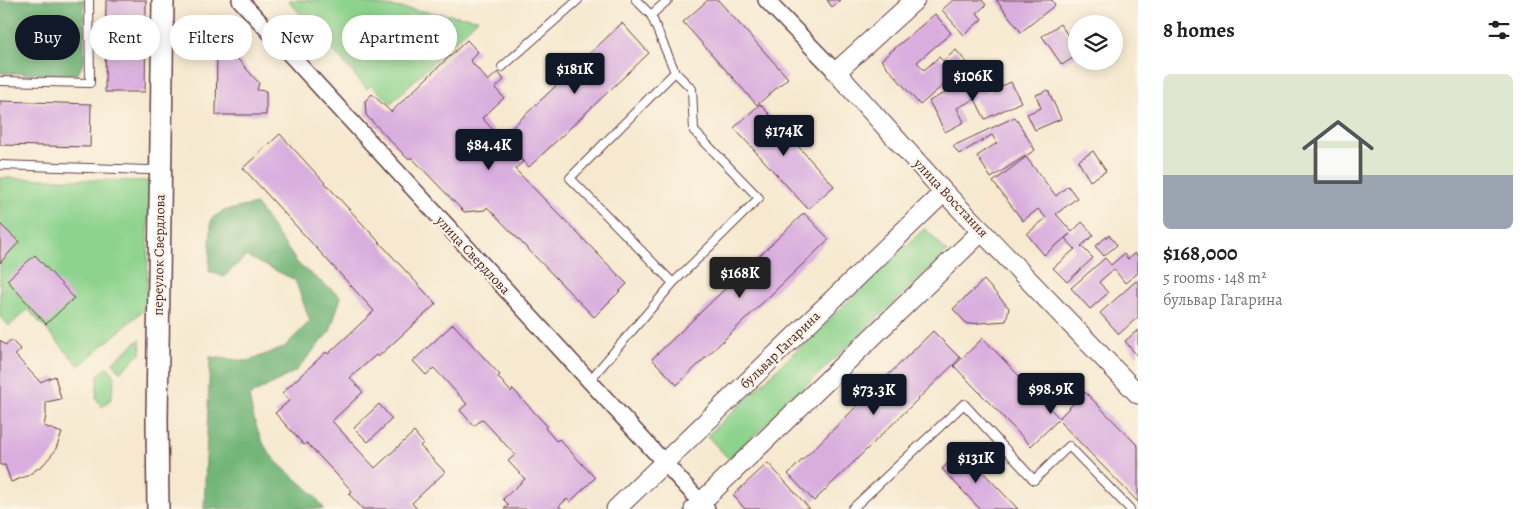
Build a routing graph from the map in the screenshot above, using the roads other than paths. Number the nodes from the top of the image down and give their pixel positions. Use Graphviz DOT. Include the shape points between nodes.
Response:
graph roads {
  1 [pos="89,0"];
  2 [pos="163,0"];
  3 [pos="240,0"];
  4 [pos="578,0"];
  5 [pos="636,0"];
  6 [pos="668,0"];
  7 [pos="766,0"];
  8 [pos="915,0"];
  9 [pos="651,15"];
  10 [pos="502,67"];
  11 [pos="675,72"];
  12 [pos="836,72"];
  13 [pos="0,81"];
  14 [pos="0,164"];
  15 [pos="160,168"];
  16 [pos="944,192"];
  17 [pos="982,231"];
  18 [pos="673,283"];
  19 [pos="589,381"];
  20 [pos="1138,394"];
  21 [pos="664,463"];
  22 [pos="701,507"];
  23 [pos="158,509"];
  24 [pos="616,509"];
  25 [pos="852,509"];
  26 [pos="1130,509"];
  1 -- 13 [label="lane" via="90,84"];
  2 -- 15 [label="main road, переулок Свердлова"];
  3 -- 19 [label="street, улица Свердлова"];
  4 -- 10 [label="lane"];
  5 -- 9 [label="lane"];
  6 -- 9 [label="lane"];
  7 -- 12 [label="street, улица Восстания"];
  8 -- 12 [label="street"];
  9 -- 11 [label="lane"];
  11 -- 18 [label="lane" via="692,89 694,131 759,198"];
  11 -- 18 [label="lane" via="570,178"];
  12 -- 16 [label="street, улица Восстания"];
  14 -- 15 [label="lane"];
  15 -- 23 [label="main road, переулок Свердлова"];
  16 -- 17 [label="street, улица Восстания"];
  16 -- 21 [label="street, бульвар Гагарина"];
  17 -- 20 [label="street, улица Восстания"];
  17 -- 22 [label="street"];
  18 -- 19 [label="lane"];
  19 -- 21 [label="street, улица Свердлова"];
  21 -- 22 [label="street, улица Свердлова"];
  21 -- 24 [label="street, бульвар Гагарина"];
  25 -- 26 [label="lane" via="964,404 1034,480 1069,446"];
}
